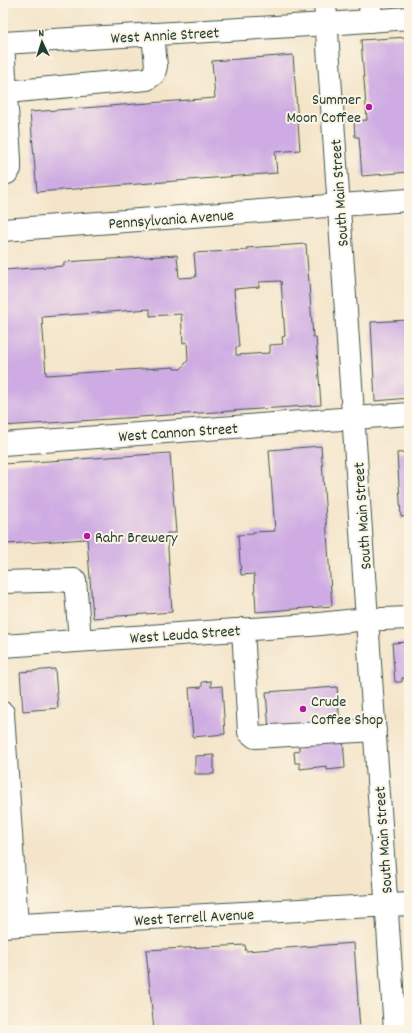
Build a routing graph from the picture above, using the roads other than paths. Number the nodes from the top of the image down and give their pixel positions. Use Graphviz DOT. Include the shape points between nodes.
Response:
graph roads {
  1 [pos="325,3"];
  2 [pos="370,12"];
  3 [pos="409,18"];
  4 [pos="327,24"];
  5 [pos="153,34"];
  6 [pos="3,43"];
  7 [pos="6,92"];
  8 [pos="3,173"];
  9 [pos="409,200"];
  10 [pos="339,205"];
  11 [pos="3,230"];
  12 [pos="409,414"];
  13 [pos="354,418"];
  14 [pos="3,444"];
  15 [pos="3,582"];
  16 [pos="409,618"];
  17 [pos="368,620"];
  18 [pos="243,629"];
  19 [pos="80,640"];
  20 [pos="3,646"];
  21 [pos="3,713"];
  22 [pos="375,730"];
  23 [pos="409,904"];
  24 [pos="386,906"];
  25 [pos="10,925"];
  26 [pos="395,1030"];
  1 -- 4 [label="street, South Main Street"];
  2 -- 3 [label="street, West Annie Street"];
  2 -- 4 [label="street, West Annie Street"];
  4 -- 5 [label="street, West Annie Street"];
  4 -- 10 [label="street, South Main Street"];
  5 -- 6 [label="street, West Annie Street"];
  5 -- 7 [label="street" via="156,66 154,74 147,79"];
  6 -- 7 [label="street"];
  7 -- 8 [label="street" via="10,169"];
  9 -- 10 [label="street, Pennsylvania Avenue"];
  10 -- 11 [label="street, Pennsylvania Avenue"];
  10 -- 13 [label="street, South Main Street"];
  12 -- 13 [label="street, West Cannon Street"];
  13 -- 14 [label="street, West Cannon Street" via="282,415"];
  13 -- 17 [label="street, South Main Street"];
  15 -- 19 [label="street" via="74,580"];
  16 -- 17 [label="street, West Leuda Street"];
  17 -- 18 [label="street, West Leuda Street"];
  17 -- 22 [label="street, South Main Street"];
  18 -- 19 [label="street, West Leuda Street"];
  18 -- 22 [label="street" via="250,732 255,737"];
  19 -- 20 [label="street, West Leuda Street"];
  21 -- 25 [label="street"];
  22 -- 24 [label="street, South Main Street"];
  23 -- 24 [label="street, West Terrell Avenue"];
  24 -- 25 [label="street, West Terrell Avenue"];
  24 -- 26 [label="street, South Main Street"];
}
